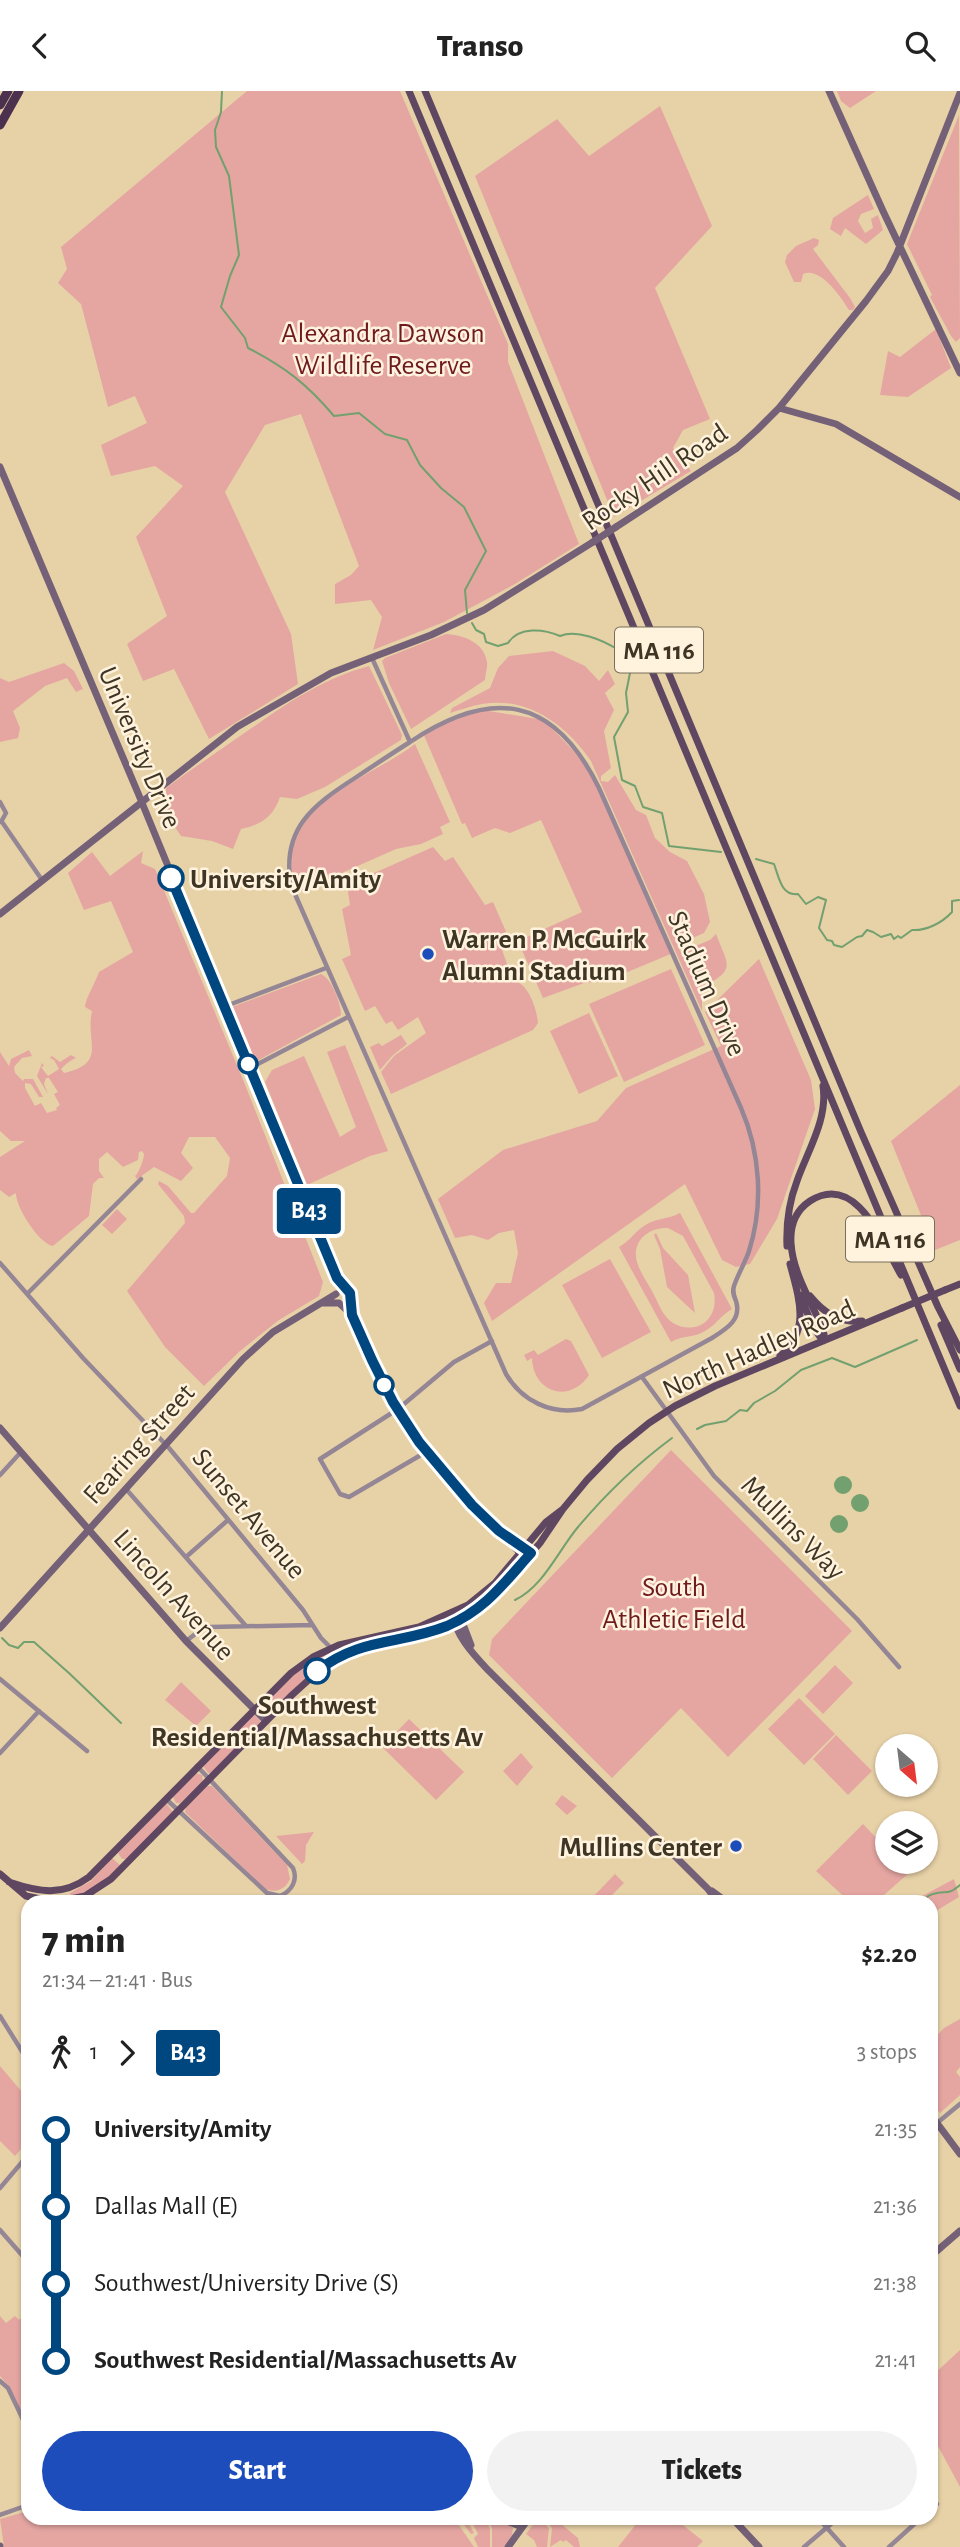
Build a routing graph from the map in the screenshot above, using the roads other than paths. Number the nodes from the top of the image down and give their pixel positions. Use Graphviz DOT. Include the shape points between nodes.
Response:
graph roads {
  1 [pos="19,91"];
  2 [pos="409,91"];
  3 [pos="425,91"];
  4 [pos="830,91"];
  5 [pos="959,99"];
  6 [pos="0,125"];
  7 [pos="900,247"];
  8 [pos="960,373"];
  9 [pos="779,408"];
  10 [pos="0,467"];
  11 [pos="960,498"];
  12 [pos="372,657"];
  13 [pos="410,742"];
  14 [pos="141,800"];
  15 [pos="0,802"];
  16 [pos="1,822"];
  17 [pos="42,880"];
  18 [pos="0,914"];
  19 [pos="326,968"];
  20 [pos="224,1007"];
  21 [pos="348,1017"];
  22 [pos="250,1067"];
  23 [pos="821,1071"];
  24 [pos="141,1178"];
  25 [pos="889,1198"];
  26 [pos="0,1263"];
  27 [pos="337,1278"];
  28 [pos="799,1284"];
  29 [pos="960,1284"];
  30 [pos="346,1289"];
  31 [pos="336,1293"];
  32 [pos="27,1294"];
  33 [pos="914,1295"];
  34 [pos="350,1300"];
  35 [pos="323,1303"];
  36 [pos="340,1303"];
  37 [pos="352,1315"];
  38 [pos="871,1321"];
  39 [pos="492,1341"];
  40 [pos="823,1341"];
  41 [pos="960,1350"];
  42 [pos="774,1361"];
  43 [pos="960,1369"];
  44 [pos="642,1377"];
  45 [pos="960,1406"];
  46 [pos="398,1409"];
  47 [pos="666,1412"];
  48 [pos="0,1428"];
  49 [pos="165,1444"];
  50 [pos="426,1452"];
  51 [pos="21,1453"];
  52 [pos="0,1475"];
  53 [pos="126,1489"];
  54 [pos="228,1520"];
  55 [pos="89,1530"];
  56 [pos="526,1554"];
  57 [pos="186,1557"];
  58 [pos="453,1613"];
  59 [pos="457,1621"];
  60 [pos="313,1625"];
  61 [pos="246,1626"];
  62 [pos="0,1628"];
  63 [pos="321,1638"];
  64 [pos="186,1641"];
  65 [pos="331,1649"];
  66 [pos="322,1653"];
  67 [pos="899,1667"];
  68 [pos="0,1679"];
  69 [pos="256,1706"];
  70 [pos="38,1711"];
  71 [pos="269,1719"];
  72 [pos="87,1751"];
  73 [pos="0,1753"];
  74 [pos="197,1766"];
  75 [pos="210,1779"];
  76 [pos="166,1798"];
  77 [pos="179,1810"];
  78 [pos="0,1874"];
  79 [pos="9,1882"];
  80 [pos="57,1891"];
  81 [pos="25,1895"];
  82 [pos="58,1895"];
  83 [pos="87,1895"];
  84 [pos="276,1895"];
  85 [pos="282,1895"];
  86 [pos="714,1895"];
  87 [pos="0,2016"];
  88 [pos="21,2050"];
  89 [pos="960,2104"];
  90 [pos="938,2122"];
  91 [pos="938,2124"];
  92 [pos="960,2154"];
  93 [pos="21,2163"];
  94 [pos="0,2188"];
  95 [pos="0,2230"];
  96 [pos="960,2231"];
  97 [pos="938,2250"];
  98 [pos="21,2254"];
  99 [pos="0,2381"];
  100 [pos="21,2415"];
  101 [pos="21,2508"];
  102 [pos="0,2515"];
  103 [pos="517,2525"];
  104 [pos="739,2525"];
  105 [pos="824,2525"];
  106 [pos="830,2525"];
  107 [pos="913,2525"];
  108 [pos="522,2527"];
  109 [pos="827,2528"];
  110 [pos="508,2547"];
  111 [pos="760,2547"];
  112 [pos="804,2547"];
  113 [pos="844,2547"];
  114 [pos="889,2547"];
  1 -- 6 [label="highway"];
  2 -- 23 [label="main road, MA 116"];
  3 -- 25 [label="main road, MA 116"];
  4 -- 7 [label="main road"];
  5 -- 7 [label="main road, Rocky Hill Road"];
  7 -- 8 [label="main road"];
  7 -- 9 [label="main road, Rocky Hill Road" via="873,292"];
  9 -- 11 [label="main road" via="835,424"];
  9 -- 12 [label="main road, Rocky Hill Road, bridge" via="737,448 502,601"];
  10 -- 14 [label="main road, University Drive"];
  12 -- 13 [label="street"];
  12 -- 14 [label="main road, Rocky Hill Road" via="306,685 220,738"];
  13 -- 19 [label="street, Stadium Drive" via="317,804 293,841 291,885"];
  13 -- 44 [label="street, Stadium Drive" via="450,717 491,708 537,716 573,744 599,788 746,1117 756,1160 758,1200 749,1253 734,1286 737,1317 720,1333"];
  14 -- 17 [label="main road, Rocky Hill Road"];
  14 -- 20 [label="main road, University Drive"];
  15 -- 16 [label="street" via="6,813"];
  16 -- 17 [label="street"];
  17 -- 18 [label="main road, Rocky Hill Road"];
  19 -- 20 [label="street"];
  19 -- 21 [label="street, Stadium Drive"];
  20 -- 22 [label="main road, University Drive"];
  21 -- 22 [label="street"];
  21 -- 39 [label="street, Stadium Drive"];
  22 -- 27 [label="main road, University Drive"];
  23 -- 28 [label="main road" via="822,1114 787,1215 787,1247"];
  23 -- 33 [label="main road, MA 116"];
  24 -- 32 [label="street"];
  25 -- 41 [label="main road"];
  25 -- 43 [label="main road, MA 116"];
  26 -- 32 [label="street, Sunset Avenue"];
  27 -- 30 [label="main road, University Drive"];
  27 -- 31 [label="main road, University Drive"];
  28 -- 33 [label="main road" via="792,1250 796,1217 815,1199 837,1195 852,1201 868,1217"];
  28 -- 38 [label="main road" via="834,1317"];
  28 -- 40 [label="main road" via="824,1334"];
  28 -- 42 [label="main road" via="799,1331"];
  29 -- 38 [label="main road, North Hadley Road, bridge"];
  30 -- 31 [label="main road"];
  30 -- 34 [label="main road, University Drive"];
  31 -- 35 [label="main road, Fearing Street"];
  31 -- 36 [label="main road, University Drive"];
  32 -- 49 [label="street, Sunset Avenue"];
  33 -- 45 [label="main road, MA 116"];
  34 -- 36 [label="main road"];
  34 -- 37 [label="main road, University Drive"];
  35 -- 36 [label="main road, Fearing Street"];
  35 -- 49 [label="main road, Fearing Street" via="259,1343"];
  36 -- 37 [label="main road, University Drive"];
  37 -- 46 [label="main road, University Drive"];
  38 -- 40 [label="main road, North Hadley Road"];
  39 -- 44 [label="street, Stadium Drive" via="515,1387 528,1399 550,1408 573,1411 587,1407"];
  39 -- 46 [label="street" via="454,1362"];
  40 -- 42 [label="main road, North Hadley Road"];
  42 -- 47 [label="main road, North Hadley Road"];
  44 -- 47 [label="street"];
  46 -- 50 [label="main road, University Drive"];
  46 -- 50 [label="street" via="320,1457 341,1494 351,1497"];
  47 -- 56 [label="main road, North Hadley Road" via="617,1448"];
  47 -- 67 [label="street, Mullins Way" via="714,1476"];
  48 -- 51 [label="main road, Lincoln Avenue"];
  49 -- 53 [label="main road, Fearing Street"];
  49 -- 54 [label="street, Sunset Avenue"];
  50 -- 56 [label="main road, University Drive" via="471,1504"];
  51 -- 52 [label="street"];
  51 -- 55 [label="main road, Lincoln Avenue"];
  53 -- 55 [label="main road, Fearing Street"];
  53 -- 57 [label="street"];
  54 -- 57 [label="street"];
  54 -- 60 [label="street, Sunset Avenue"];
  55 -- 62 [label="main road, Fearing Street"];
  55 -- 64 [label="main road, Lincoln Avenue"];
  56 -- 58 [label="main road" via="487,1591"];
  56 -- 59 [label="main road" via="497,1593"];
  57 -- 61 [label="street"];
  58 -- 59 [label="main road"];
  58 -- 65 [label="main road" via="413,1629"];
  59 -- 71 [label="main road" via="341,1655 317,1671"];
  59 -- 86 [label="main road" via="488,1670"];
  60 -- 61 [label="street"];
  60 -- 63 [label="street, Sunset Avenue"];
  61 -- 64 [label="street" via="206,1627"];
  63 -- 65 [label="street, Sunset Avenue"];
  63 -- 66 [label="street, Sunset Avenue"];
  64 -- 69 [label="main road, Lincoln Avenue"];
  65 -- 66 [label="main road"];
  66 -- 69 [label="main road" via="291,1673"];
  68 -- 70 [label="street"];
  69 -- 71 [label="main road, Lincoln Avenue"];
  69 -- 74 [label="main road"];
  70 -- 72 [label="street"];
  70 -- 73 [label="street"];
  71 -- 75 [label="main road"];
  74 -- 75 [label="street"];
  74 -- 76 [label="main road"];
  75 -- 77 [label="main road"];
  75 -- 85 [label="street" via="293,1868 295,1880"];
  76 -- 77 [label="street"];
  76 -- 80 [label="main road" via="89,1877 75,1887"];
  77 -- 83 [label="main road" via="107,1883"];
  77 -- 84 [label="street" via="267,1893"];
  78 -- 79 [label="main road"];
  79 -- 80 [label="main road"];
  79 -- 81 [label="main road"];
  80 -- 82 [label="main road"];
  87 -- 88 [label="street"];
  89 -- 90 [label="street"];
  91 -- 92 [label="main road"];
  93 -- 94 [label="street"];
  95 -- 98 [label="street"];
  96 -- 97 [label="main road"];
  99 -- 100 [label="street"];
  101 -- 102 [label="street"];
  103 -- 108 [label="main road"];
  104 -- 111 [label="main road"];
  105 -- 109 [label="street"];
  106 -- 109 [label="street"];
  107 -- 114 [label="street"];
  108 -- 110 [label="main road"];
  109 -- 112 [label="street"];
  109 -- 113 [label="street"];
}
